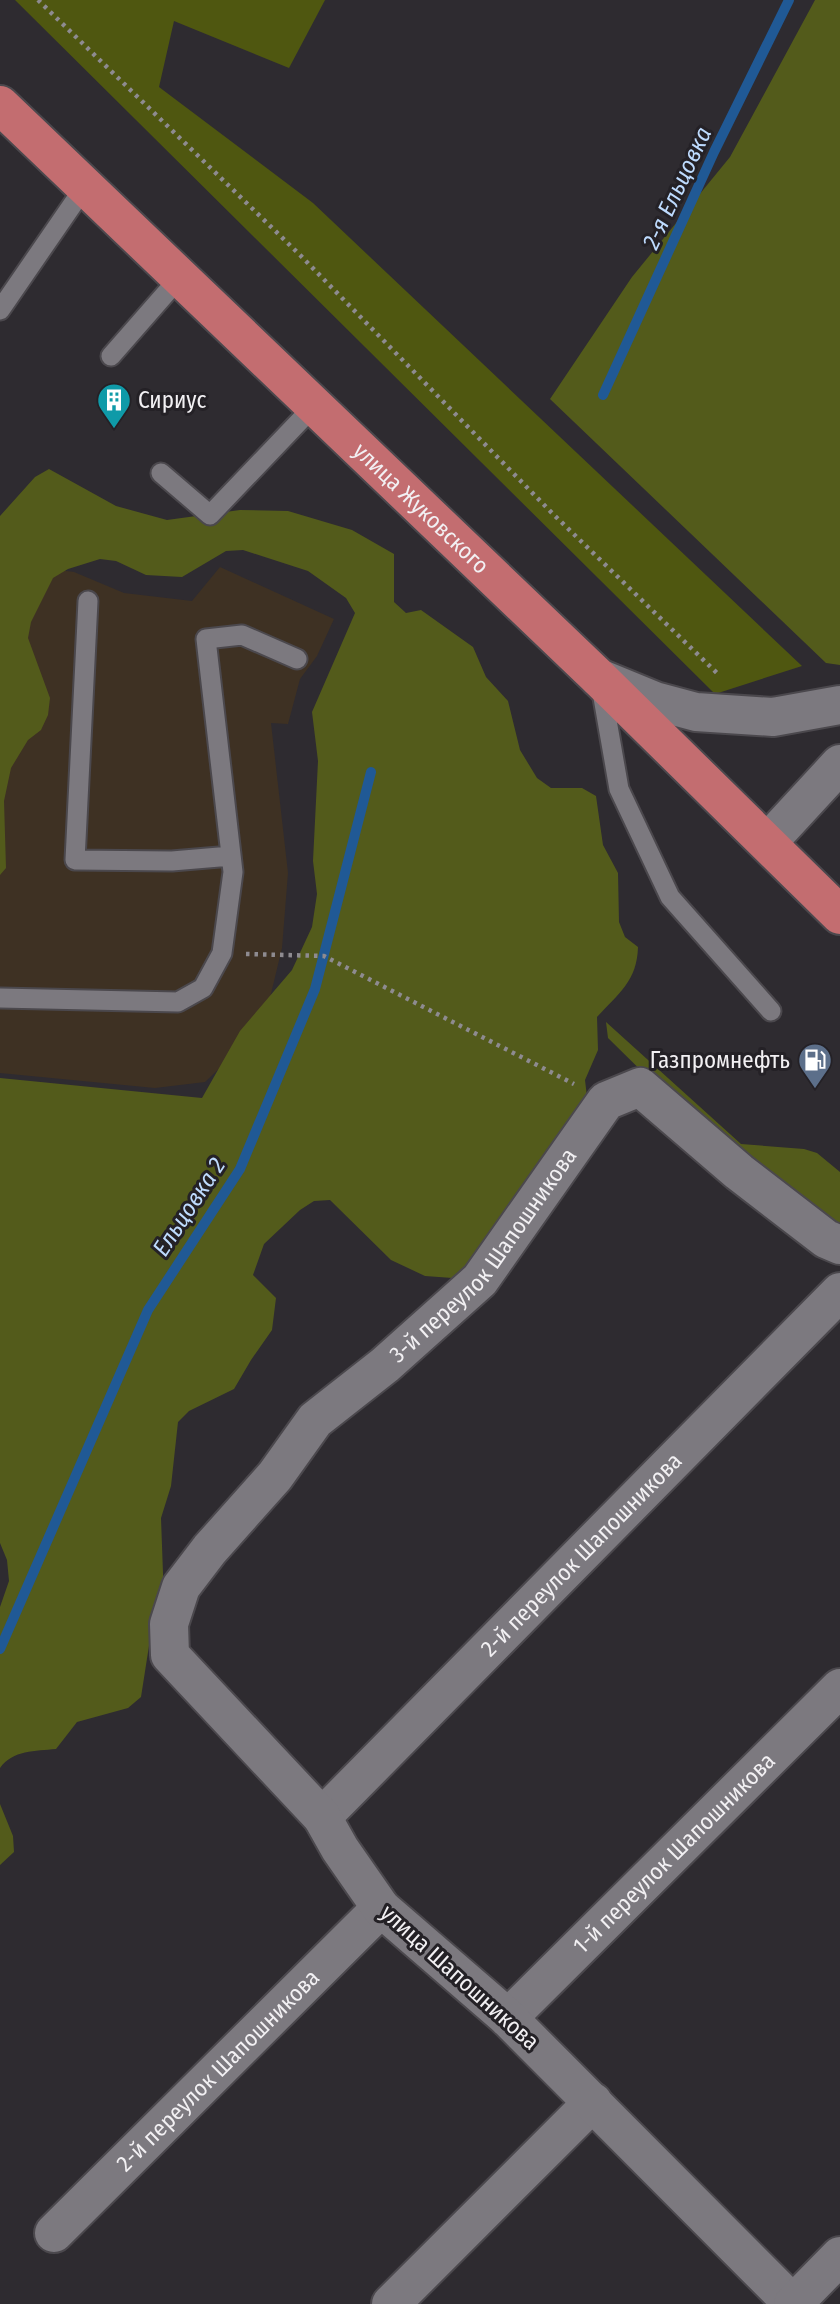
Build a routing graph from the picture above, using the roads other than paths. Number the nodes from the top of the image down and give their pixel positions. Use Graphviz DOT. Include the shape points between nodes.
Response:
graph roads {
  1 [pos="0,104"];
  2 [pos="86,185"];
  3 [pos="181,276"];
  4 [pos="0,310"];
  5 [pos="111,356"];
  6 [pos="315,405"];
  7 [pos="161,473"];
  8 [pos="88,601"];
  9 [pos="297,659"];
  10 [pos="599,678"];
  11 [pos="840,705"];
  12 [pos="840,764"];
  13 [pos="768,842"];
  14 [pos="231,856"];
  15 [pos="840,915"];
  16 [pos="0,998"];
  17 [pos="771,1012"];
  18 [pos="840,1245"];
  19 [pos="840,1292"];
  20 [pos="169,1624"];
  21 [pos="840,1688"];
  22 [pos="322,1817"];
  23 [pos="381,1908"];
  24 [pos="508,2018"];
  25 [pos="593,2102"];
  26 [pos="54,2234"];
  27 [pos="840,2256"];
  28 [pos="391,2304"];
  29 [pos="793,2304"];
  1 -- 2 [label="main road, улица Жуковского"];
  2 -- 3 [label="main road, улица Жуковского"];
  2 -- 4 [label="lane"];
  3 -- 5 [label="lane"];
  3 -- 6 [label="main road, улица Жуковского"];
  6 -- 7 [label="lane" via="210,515"];
  6 -- 10 [label="main road, улица Жуковского"];
  8 -- 14 [label="lane" via="75,860"];
  9 -- 14 [label="lane" via="242,635 206,639"];
  10 -- 11 [label="street" via="654,701 696,712 773,717"];
  10 -- 13 [label="main road, улица Жуковского"];
  10 -- 17 [label="lane" via="619,789 670,897"];
  12 -- 13 [label="street"];
  13 -- 15 [label="main road, улица Жуковского"];
  14 -- 16 [label="lane" via="222,953 204,988 178,1002"];
  18 -- 20 [label="street, 3-й переулок Шапошникова" via="825,1239 739,1172 640,1087 606,1101 480,1280 315,1420 275,1476 181,1587"];
  19 -- 22 [label="street, 2-й переулок Шапошникова"];
  20 -- 22 [label="street, улица Шапошникова" via="170,1655"];
  21 -- 24 [label="street, 1-й переулок Шапошникова"];
  22 -- 23 [label="street, улица Шапошникова"];
  23 -- 24 [label="street, улица Шапошникова"];
  23 -- 26 [label="street, 2-й переулок Шапошникова"];
  24 -- 25 [label="street, улица Шапошникова"];
  25 -- 28 [label="street"];
  25 -- 29 [label="street, улица Шапошникова"];
  27 -- 29 [label="street"];
}
